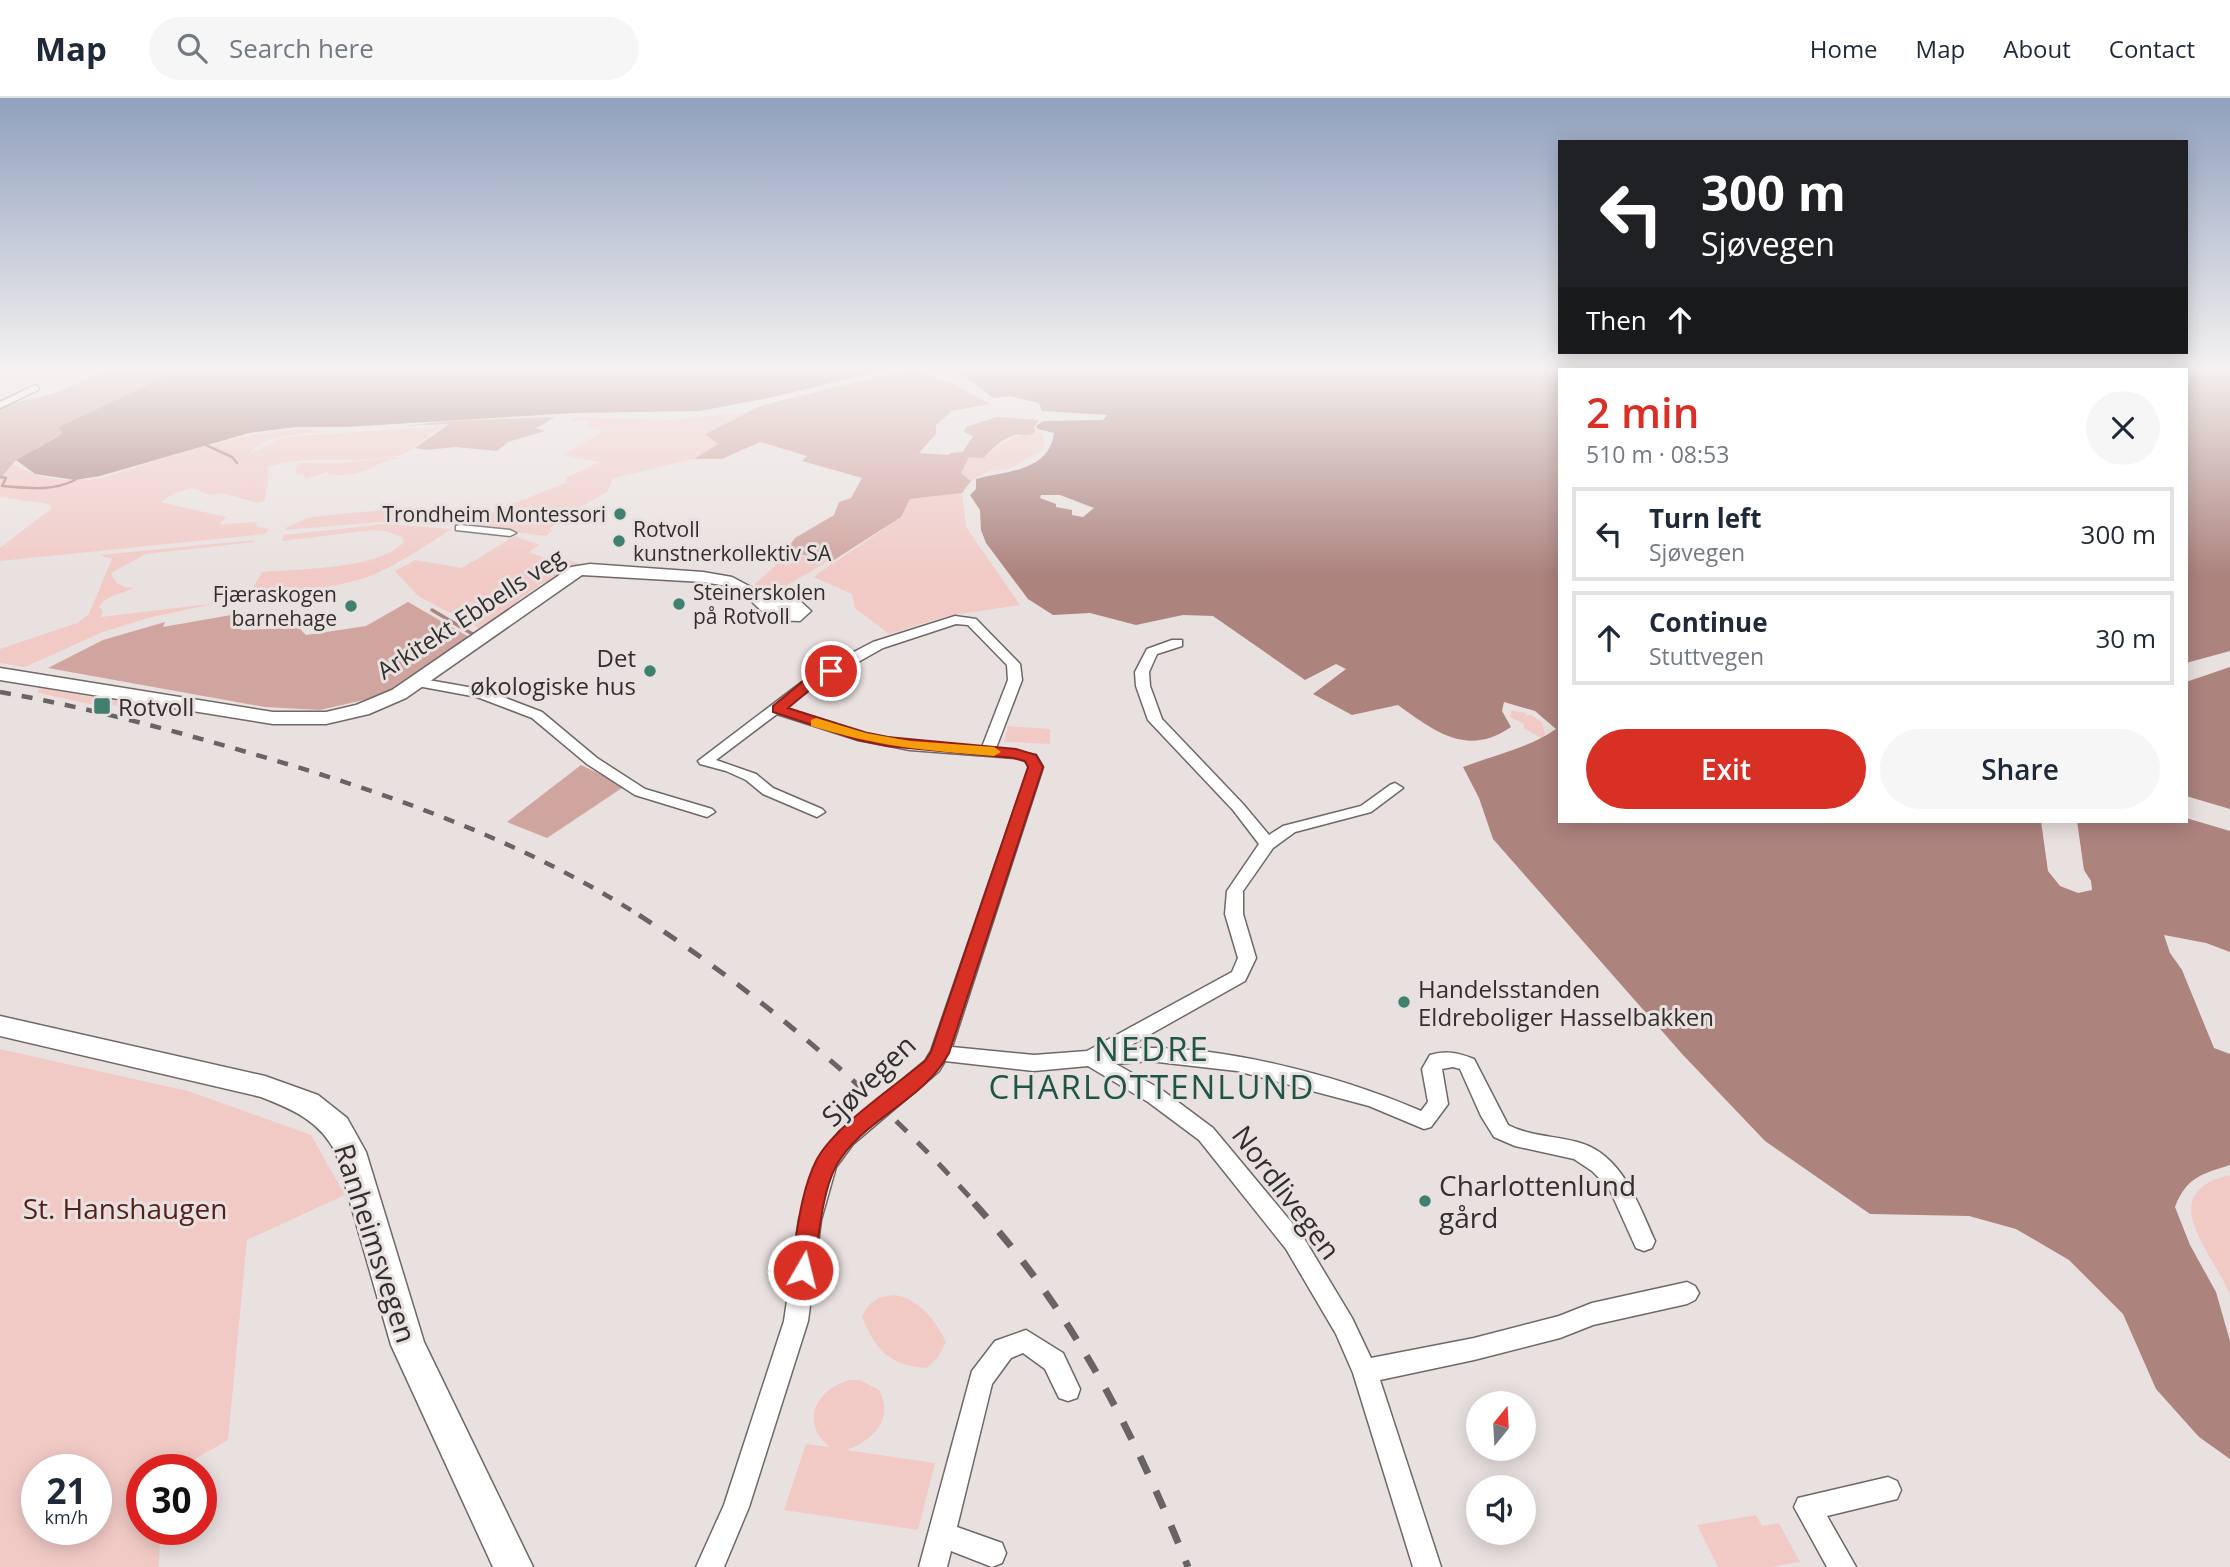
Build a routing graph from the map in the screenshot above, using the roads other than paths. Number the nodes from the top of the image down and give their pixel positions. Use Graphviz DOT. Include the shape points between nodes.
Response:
graph roads {
  1 [pos="460,528"];
  2 [pos="510,533"];
  3 [pos="758,598"];
  4 [pos="1177,643"];
  5 [pos="0,674"];
  6 [pos="417,682"];
  7 [pos="778,709"];
  8 [pos="988,751"];
  9 [pos="1395,788"];
  10 [pos="707,811"];
  11 [pos="817,812"];
  12 [pos="1268,844"];
  13 [pos="0,1027"];
  14 [pos="940,1053"];
  15 [pos="1090,1058"];
  16 [pos="1644,1241"];
  17 [pos="1687,1293"];
  18 [pos="1365,1371"];
  19 [pos="1068,1389"];
  20 [pos="1888,1490"];
  21 [pos="943,1535"];
  22 [pos="992,1553"];
  23 [pos="513,1567"];
  24 [pos="710,1567"];
  25 [pos="933,1567"];
  26 [pos="1427,1567"];
  27 [pos="1842,1567"];
  1 -- 2 [label="street, Arkitekt Ebbells veg"];
  3 -- 6 [label="street, Arkitekt Ebbells veg" via="718,579 581,570"];
  4 -- 12 [label="street" via="1152,652 1142,672 1155,720"];
  5 -- 6 [label="street, Arkitekt Ebbells veg" via="289,719 326,718 362,710"];
  6 -- 10 [label="street" via="480,693 537,715 592,761 640,792"];
  7 -- 8 [label="street" via="863,737 910,746"];
  7 -- 8 [label="street" via="807,685 866,651 956,620 972,622 1013,664 1016,680"];
  7 -- 11 [label="street" via="705,761 731,768 768,791"];
  8 -- 14 [label="street, Sjøvegen" via="1031,758 1036,767"];
  9 -- 12 [label="street" via="1366,809 1289,830"];
  12 -- 15 [label="street" via="1235,891 1234,914 1247,958 1239,976"];
  13 -- 23 [label="street, Ranheimsvegen" via="265,1087 308,1103 337,1126 352,1152 417,1368"];
  14 -- 15 [label="street" via="1032,1063"];
  14 -- 24 [label="street, Sjøvegen" via="932,1066 846,1138 826,1163 810,1220 796,1321 736,1507"];
  15 -- 16 [label="street" via="1149,1054 1237,1063 1373,1099 1423,1121 1438,1104 1432,1069 1437,1060 1454,1059 1467,1064 1501,1131 1579,1152 1617,1182"];
  15 -- 18 [label="street, Nordlivegen" via="1155,1096 1206,1135 1294,1242"];
  17 -- 18 [label="street" via="1592,1314 1474,1349"];
  18 -- 26 [label="street, Nordlivegen"];
  19 -- 21 [label="street" via="1054,1361 1026,1342 1003,1349 981,1378"];
  20 -- 27 [label="street" via="1807,1507"];
  21 -- 22 [label="street"];
  21 -- 25 [label="street"];
}
